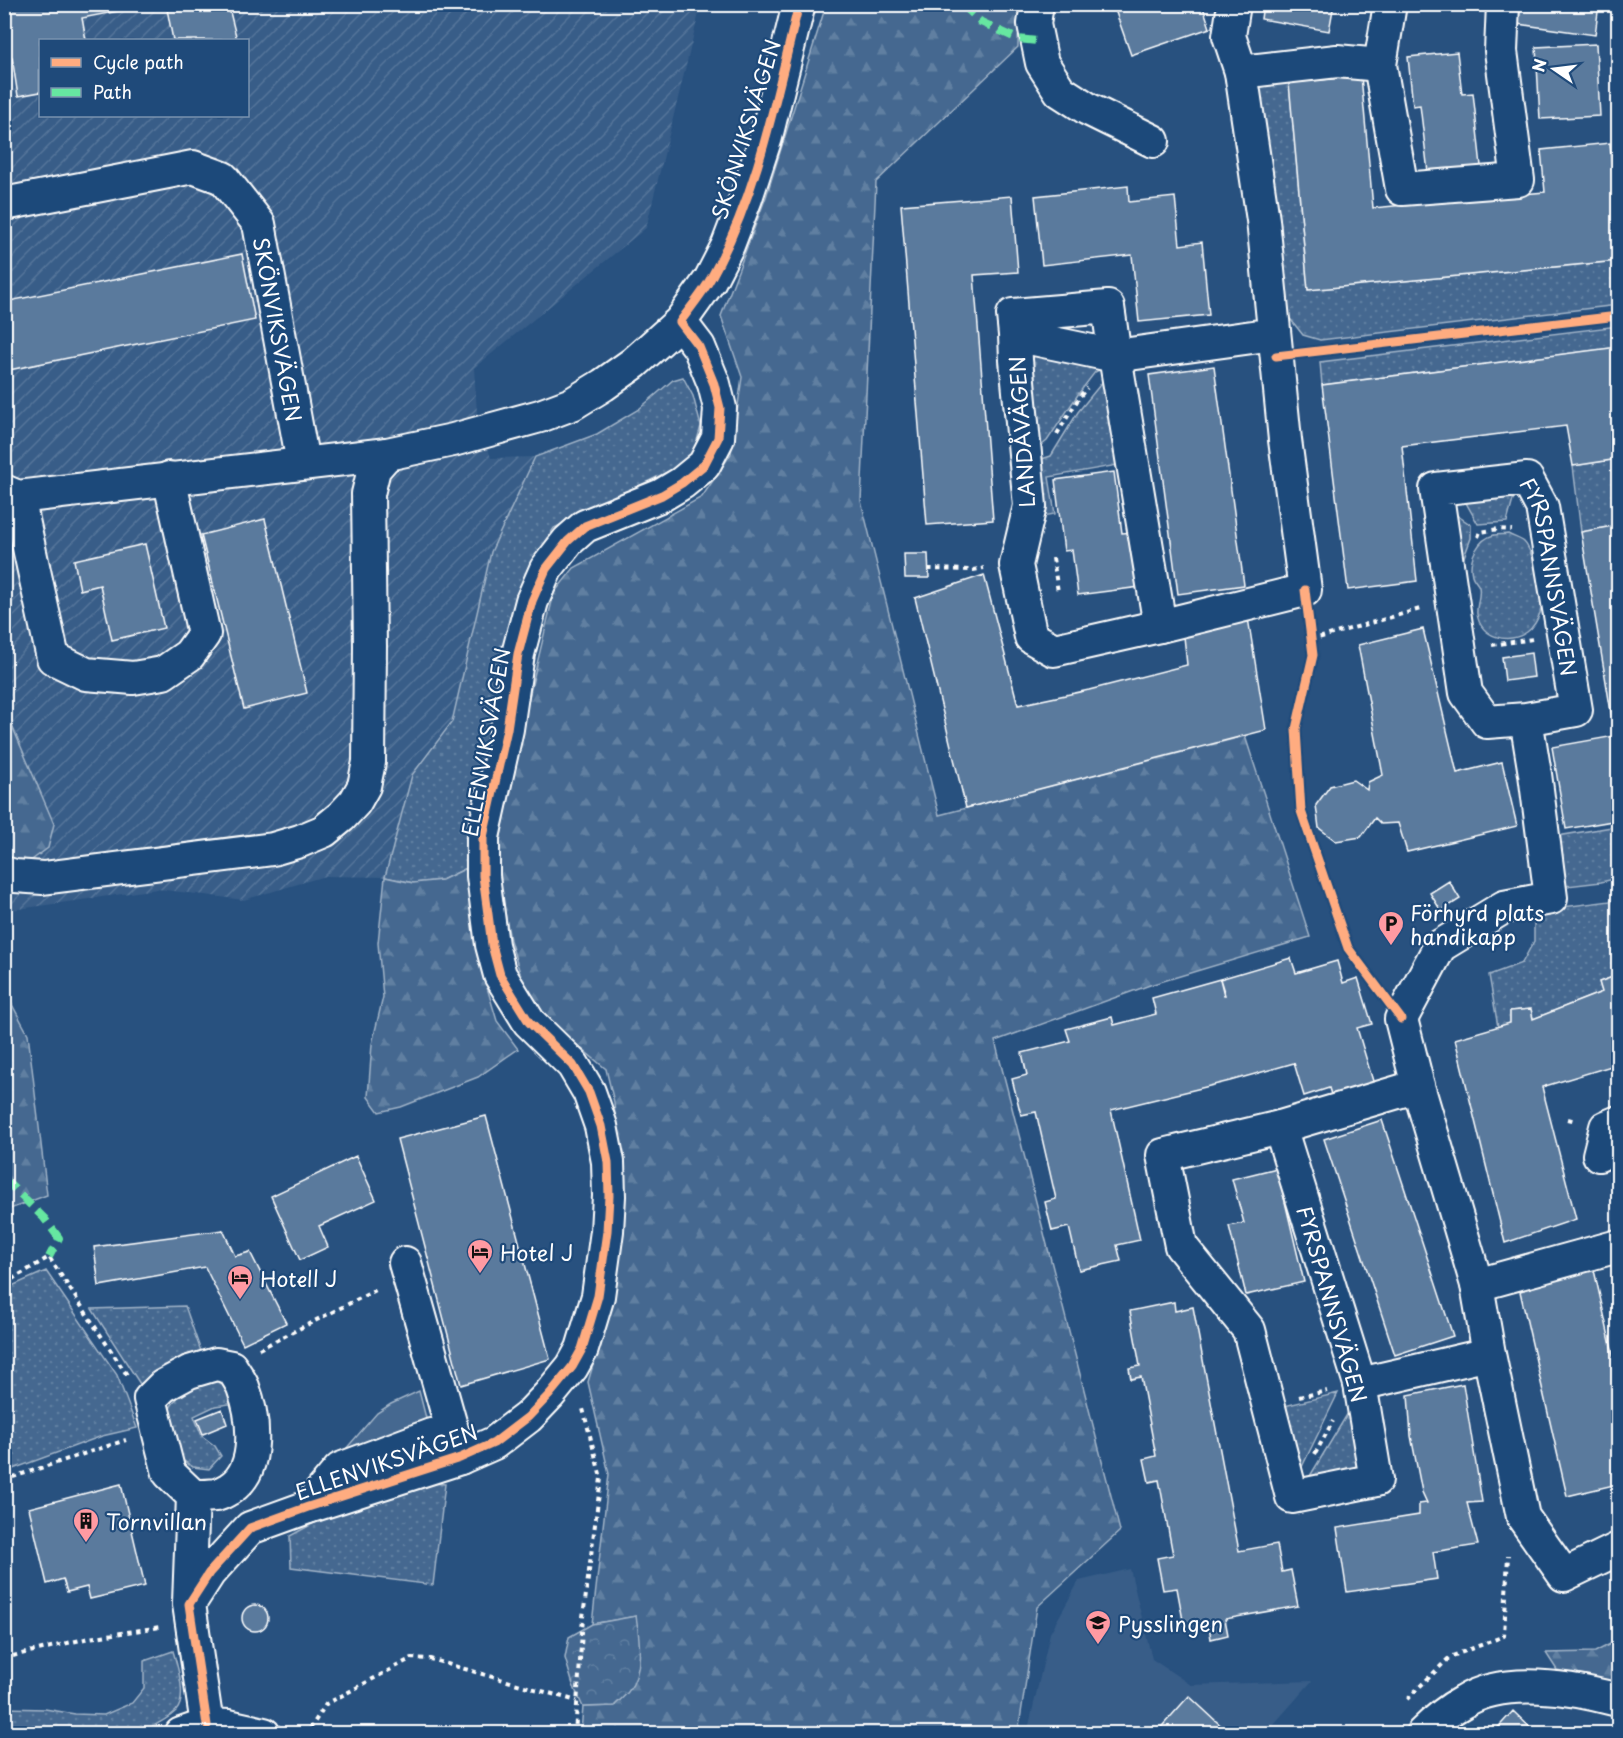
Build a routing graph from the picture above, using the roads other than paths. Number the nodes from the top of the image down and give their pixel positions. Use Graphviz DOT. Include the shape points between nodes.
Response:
graph roads {
  1 [pos="799,4"];
  2 [pos="1037,4"];
  3 [pos="1234,4"];
  4 [pos="1390,4"];
  5 [pos="1503,4"];
  6 [pos="1380,65"];
  7 [pos="1241,72"];
  8 [pos="1153,141"];
  9 [pos="4,204"];
  10 [pos="680,322"];
  11 [pos="1274,334"];
  12 [pos="1015,335"];
  13 [pos="1116,360"];
  14 [pos="387,453"];
  15 [pos="303,463"];
  16 [pos="169,478"];
  17 [pos="11,494"];
  18 [pos="1160,626"];
  19 [pos="1526,719"];
  20 [pos="4,873"];
  21 [pos="1418,1086"];
  22 [pos="1618,1122"];
  23 [pos="1280,1127"];
  24 [pos="1599,1155"];
  25 [pos="1618,1246"];
  26 [pos="406,1268"];
  27 [pos="1477,1285"];
  28 [pos="1489,1354"];
  29 [pos="1356,1384"];
  30 [pos="431,1435"];
  31 [pos="460,1458"];
  32 [pos="235,1485"];
  33 [pos="193,1496"];
  34 [pos="309,1507"];
  35 [pos="250,1528"];
  36 [pos="1618,1549"];
  37 [pos="180,1615"];
  38 [pos="1618,1700"];
  39 [pos="194,1729"];
  40 [pos="264,1734"];
  41 [pos="1422,1734"];
  1 -- 10 [label="street, SKÖNVIKSVÄGEN" via="746,198 710,280"];
  2 -- 8 [label="street" via="1034,24 1042,63 1060,91"];
  3 -- 7 [label="street" via="1229,36"];
  4 -- 6 [label="street"];
  5 -- 6 [label="street" via="1501,51 1518,180 1402,189"];
  6 -- 7 [label="street" via="1337,61"];
  7 -- 11 [label="street" via="1263,220"];
  9 -- 15 [label="street, SKÖNVIKSVÄGEN" via="193,167 223,178 259,224"];
  10 -- 14 [label="street, SKÖNVIKSVÄGEN" via="634,363 572,404 484,432"];
  10 -- 31 [label="street, ELLENVIKSVÄGEN" via="699,347 714,384 720,408 717,438 704,465 682,483 585,526 546,569 518,654 507,729 483,837 484,887 500,975 529,1022 573,1065 589,1092 600,1126 608,1162 609,1196 598,1296 582,1349 549,1395 494,1443"];
  11 -- 13 [label="street, LANDÅVÄGEN"];
  11 -- 18 [label="street, LANDÅVÄGEN" via="1305,590"];
  12 -- 13 [label="street, LANDÅVÄGEN"];
  12 -- 13 [label="street" via="1013,315 1108,307"];
  12 -- 18 [label="street, LANDÅVÄGEN" via="1030,506 1016,565 1031,637 1054,650"];
  13 -- 18 [label="street"];
  14 -- 15 [label="street, SKÖNVIKSVÄGEN"];
  14 -- 20 [label="street" via="374,469 369,494 369,762 364,786 355,802 324,831 273,849 43,878"];
  15 -- 16 [label="street, SKÖNVIKSVÄGEN"];
  16 -- 17 [label="street, SKÖNVIKSVÄGEN"];
  16 -- 17 [label="street" via="204,634 189,655 163,673 133,678 86,675 53,658"];
  19 -- 19 [label="street, FYRSPANNSVÄGEN" via="1576,710 1542,507 1527,479 1436,489 1466,693 1487,722"];
  19 -- 21 [label="street" via="1551,898 1504,907 1440,946 1401,1019"];
  21 -- 23 [label="street"];
  21 -- 27 [label="street"];
  22 -- 24 [label="street" via="1606,1127"];
  23 -- 29 [label="street, FYRSPANNSVÄGEN"];
  23 -- 29 [label="street, FYRSPANNSVÄGEN" via="1163,1155 1181,1246 1250,1329 1292,1497 1376,1480"];
  25 -- 27 [label="street"];
  26 -- 31 [label="street"];
  27 -- 28 [label="street"];
  28 -- 29 [label="street"];
  28 -- 36 [label="street" via="1523,1517 1564,1575"];
  30 -- 34 [label="street" via="340,1469"];
  31 -- 34 [label="street, ELLENVIKSVÄGEN"];
  32 -- 33 [label="street" via="218,1495"];
  32 -- 33 [label="street" via="249,1462 253,1442 250,1414 242,1385 231,1367 216,1364 189,1372 163,1386 150,1399 169,1473"];
  32 -- 35 [label="street"];
  33 -- 37 [label="street"];
  34 -- 35 [label="street, ELLENVIKSVÄGEN"];
  35 -- 37 [label="street, ELLENVIKSVÄGEN" via="209,1573"];
  37 -- 39 [label="street"];
  38 -- 41 [label="street" via="1563,1689 1491,1690 1464,1701"];
  39 -- 40 [label="street" via="228,1726"];
}
